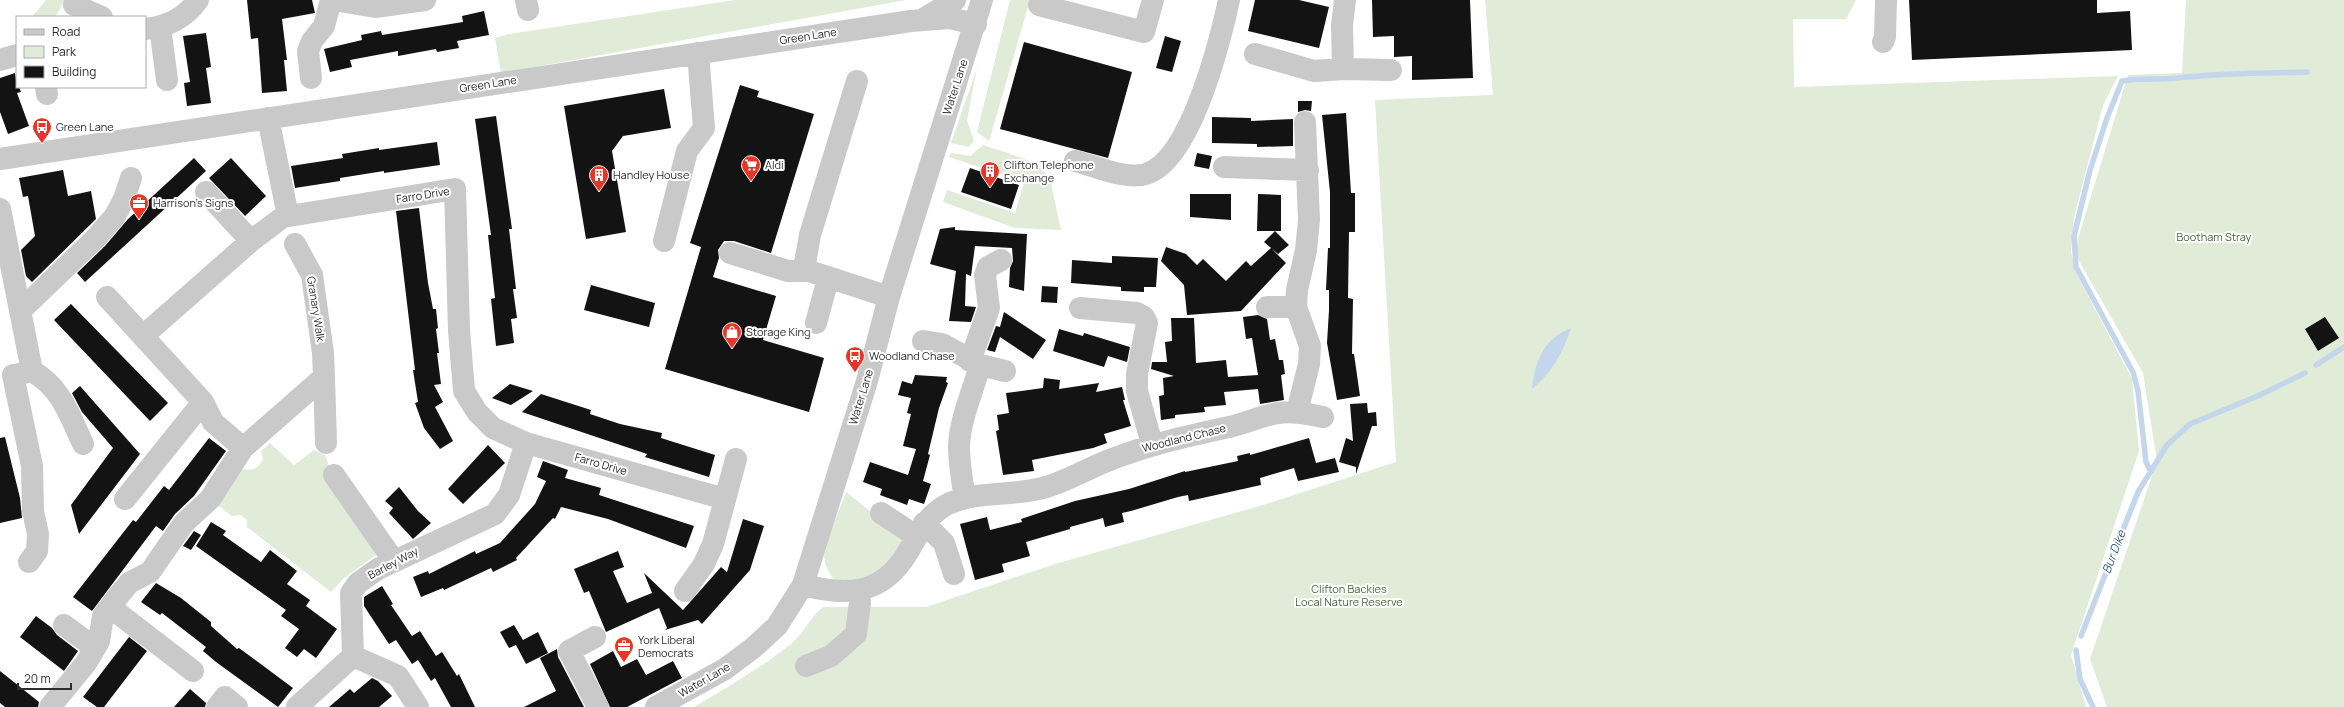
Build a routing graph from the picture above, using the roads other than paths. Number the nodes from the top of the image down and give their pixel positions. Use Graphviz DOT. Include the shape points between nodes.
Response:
graph roads {
  1 [pos="198,0"];
  2 [pos="331,0"];
  3 [pos="334,0"];
  4 [pos="425,0"];
  5 [pos="955,0"];
  6 [pos="982,0"];
  7 [pos="1153,0"];
  8 [pos="1344,0"];
  9 [pos="1886,0"];
  10 [pos="1039,4"];
  11 [pos="1228,5"];
  12 [pos="73,7"];
  13 [pos="99,16"];
  14 [pos="924,19"];
  15 [pos="976,24"];
  16 [pos="152,28"];
  17 [pos="1883,42"];
  18 [pos="698,53"];
  19 [pos="1255,54"];
  20 [pos="16,55"];
  21 [pos="0,60"];
  22 [pos="1343,69"];
  23 [pos="1391,70"];
  24 [pos="311,78"];
  25 [pos="167,80"];
  26 [pos="857,81"];
  27 [pos="268,118"];
  28 [pos="1305,122"];
  29 [pos="0,159"];
  30 [pos="1075,161"];
  31 [pos="1224,167"];
  32 [pos="1308,170"];
  33 [pos="131,178"];
  34 [pos="206,192"];
  35 [pos="0,209"];
  36 [pos="288,216"];
  37 [pos="251,241"];
  38 [pos="664,241"];
  39 [pos="295,244"];
  40 [pos="730,253"];
  41 [pos="1001,260"];
  42 [pos="818,275"];
  43 [pos="107,297"];
  44 [pos="889,297"];
  45 [pos="1267,307"];
  46 [pos="1296,307"];
  47 [pos="1080,308"];
  48 [pos="20,312"];
  49 [pos="816,323"];
  50 [pos="143,336"];
  51 [pos="923,341"];
  52 [pos="975,363"];
  53 [pos="1005,371"];
  54 [pos="15,375"];
  55 [pos="324,377"];
  56 [pos="203,402"];
  57 [pos="1297,412"];
  58 [pos="1323,417"];
  59 [pos="326,442"];
  60 [pos="526,443"];
  61 [pos="83,444"];
  62 [pos="1152,444"];
  63 [pos="243,448"];
  64 [pos="736,458"];
  65 [pos="334,475"];
  66 [pos="965,498"];
  67 [pos="125,499"];
  68 [pos="725,499"];
  69 [pos="882,513"];
  70 [pos="920,530"];
  71 [pos="394,561"];
  72 [pos="29,562"];
  73 [pos="954,574"];
  74 [pos="803,585"];
  75 [pos="685,591"];
  76 [pos="859,591"];
  77 [pos="110,607"];
  78 [pos="64,625"];
  79 [pos="595,637"];
  80 [pos="95,648"];
  81 [pos="353,656"];
  82 [pos="806,666"];
  83 [pos="193,671"];
  84 [pos="50,707"];
  85 [pos="298,707"];
  86 [pos="418,707"];
  87 [pos="598,707"];
  88 [pos="656,707"];
  1 -- 16 [label="street" via="186,14 174,22"];
  2 -- 24 [label="street" via="324,26 312,41 308,51"];
  3 -- 4 [label="street" via="375,7"];
  5 -- 14 [label="street"];
  6 -- 15 [label="street, Water Lane"];
  7 -- 10 [label="street" via="1144,32"];
  8 -- 22 [label="street"];
  9 -- 17 [label="street"];
  11 -- 30 [label="street" via="1212,68 1198,107 1175,151 1154,170 1132,176"];
  12 -- 13 [label="street"];
  14 -- 15 [label="street, Green Lane" via="949,18"];
  14 -- 18 [label="street, Green Lane"];
  15 -- 44 [label="street, Water Lane"];
  16 -- 25 [label="street"];
  18 -- 27 [label="street, Green Lane"];
  18 -- 38 [label="street" via="704,128 687,151"];
  19 -- 22 [label="street" via="1314,71"];
  20 -- 21 [label="street"];
  22 -- 23 [label="street"];
  26 -- 42 [label="street" via="810,235 805,263"];
  27 -- 29 [label="street, Green Lane"];
  27 -- 36 [label="street"];
  28 -- 32 [label="street"];
  31 -- 32 [label="street"];
  32 -- 46 [label="street" via="1306,250"];
  33 -- 48 [label="street" via="115,216"];
  34 -- 37 [label="street"];
  35 -- 48 [label="street"];
  36 -- 37 [label="street, Farro Drive"];
  36 -- 60 [label="street, Farro Drive" via="455,189 459,330 464,391 477,412 493,428"];
  37 -- 50 [label="street, Farro Drive"];
  39 -- 55 [label="street, Granary Walk" via="312,275"];
  40 -- 42 [label="street" via="788,271"];
  41 -- 52 [label="street" via="988,267 985,275 989,308"];
  42 -- 44 [label="street"];
  42 -- 49 [label="street"];
  43 -- 50 [label="street"];
  44 -- 74 [label="street, Water Lane" via="867,381"];
  45 -- 46 [label="street"];
  46 -- 57 [label="street" via="1310,346 1309,364"];
  47 -- 62 [label="street" via="1137,313 1144,317 1147,323 1137,374 1137,391"];
  48 -- 54 [label="street"];
  50 -- 56 [label="street"];
  51 -- 52 [label="street" via="952,348"];
  52 -- 53 [label="street"];
  52 -- 66 [label="street" via="959,445 959,464"];
  54 -- 61 [label="street" via="44,378 59,393"];
  54 -- 72 [label="street" via="32,466 33,511 38,534 37,551"];
  55 -- 59 [label="street, Granary Walk"];
  55 -- 63 [label="street"];
  56 -- 63 [label="street" via="213,422"];
  56 -- 67 [label="street"];
  57 -- 58 [label="street, Woodland Chase"];
  57 -- 62 [label="street, Woodland Chase" via="1264,416"];
  60 -- 68 [label="street, Farro Drive"];
  60 -- 71 [label="street, Barley Way" via="509,495 495,514"];
  62 -- 66 [label="street, Woodland Chase" via="1043,488"];
  63 -- 77 [label="street" via="210,500 184,522 150,572 129,583"];
  64 -- 68 [label="street"];
  65 -- 71 [label="street"];
  66 -- 70 [label="street, Woodland Chase" via="949,504"];
  68 -- 75 [label="street" via="713,544 704,564"];
  69 -- 70 [label="street"];
  70 -- 73 [label="street" via="944,543"];
  70 -- 76 [label="street, Woodland Chase" via="898,566 886,578"];
  71 -- 81 [label="street, Barley Way" via="358,582 351,593"];
  74 -- 76 [label="street, Woodland Chase" via="836,592"];
  74 -- 88 [label="street, Water Lane" via="777,626 753,648 725,669"];
  76 -- 82 [label="street" via="856,634 831,656"];
  77 -- 80 [label="street" via="104,616"];
  77 -- 83 [label="street"];
  78 -- 80 [label="street"];
  79 -- 87 [label="street" via="569,651"];
  80 -- 84 [label="street"];
  81 -- 85 [label="street"];
  81 -- 86 [label="street" via="398,676"];
}
